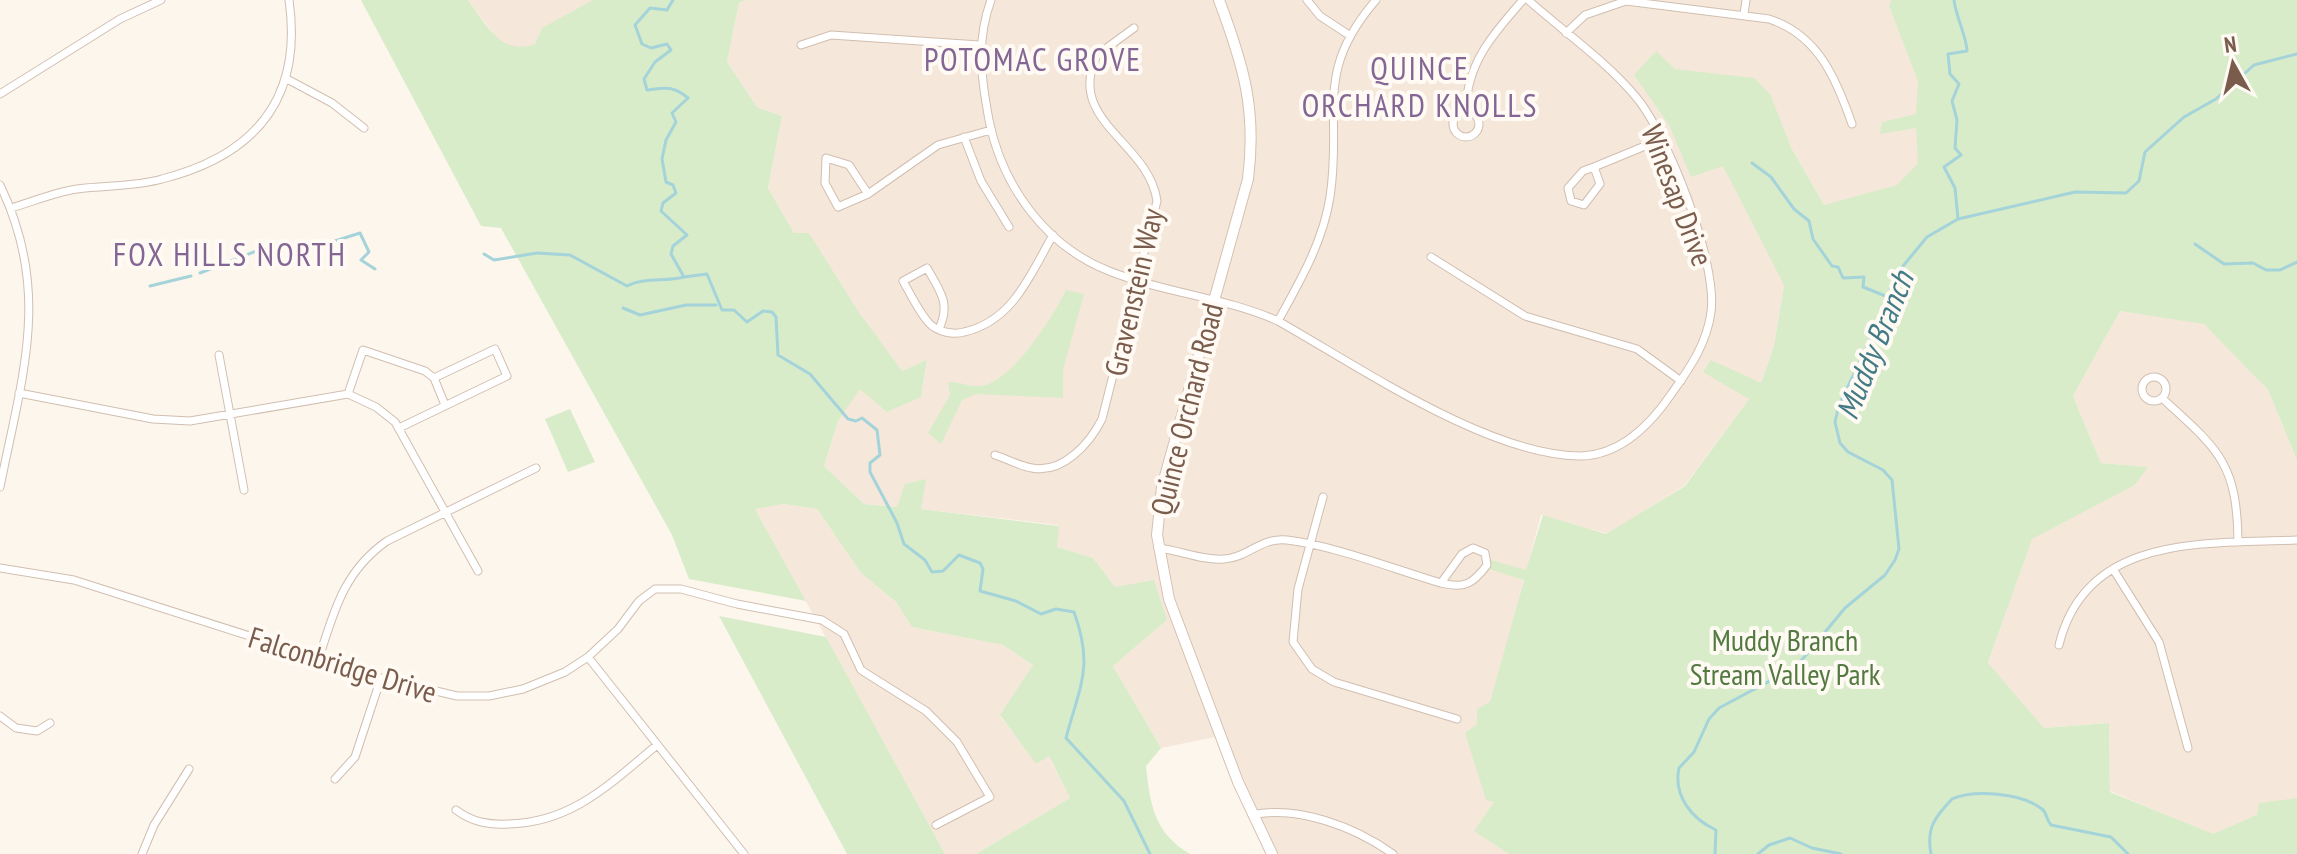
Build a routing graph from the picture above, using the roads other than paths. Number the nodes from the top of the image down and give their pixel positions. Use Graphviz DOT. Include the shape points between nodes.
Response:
graph roads {
  1 [pos="161,0"];
  2 [pos="289,0"];
  3 [pos="991,0"];
  4 [pos="1219,0"];
  5 [pos="1307,0"];
  6 [pos="1376,0"];
  7 [pos="1525,0"];
  8 [pos="1746,0"];
  9 [pos="1744,14"];
  10 [pos="1134,28"];
  11 [pos="1566,33"];
  12 [pos="1349,35"];
  13 [pos="801,45"];
  14 [pos="979,45"];
  15 [pos="287,79"];
  16 [pos="0,94"];
  17 [pos="1466,111"];
  18 [pos="1852,124"];
  19 [pos="364,128"];
  20 [pos="991,130"];
  21 [pos="964,137"];
  22 [pos="1662,139"];
  23 [pos="1594,167"];
  24 [pos="0,185"];
  25 [pos="868,194"];
  26 [pos="11,208"];
  27 [pos="1009,227"];
  28 [pos="1053,235"];
  29 [pos="1431,257"];
  30 [pos="1138,280"];
  31 [pos="1212,299"];
  32 [pos="1278,321"];
  33 [pos="939,329"];
  34 [pos="219,355"];
  35 [pos="434,378"];
  36 [pos="1681,381"];
  37 [pos="19,393"];
  38 [pos="348,394"];
  39 [pos="2163,399"];
  40 [pos="445,405"];
  41 [pos="231,417"];
  42 [pos="399,428"];
  43 [pos="995,455"];
  44 [pos="536,468"];
  45 [pos="0,487"];
  46 [pos="244,490"];
  47 [pos="1323,497"];
  48 [pos="444,513"];
  49 [pos="2297,540"];
  50 [pos="2238,542"];
  51 [pos="1310,545"];
  52 [pos="1158,548"];
  53 [pos="0,568"];
  54 [pos="2113,569"];
  55 [pos="478,571"];
  56 [pos="1441,583"];
  57 [pos="2059,645"];
  58 [pos="588,657"];
  59 [pos="319,658"];
  60 [pos="381,678"];
  61 [pos="0,716"];
  62 [pos="1457,719"];
  63 [pos="50,723"];
  64 [pos="657,745"];
  65 [pos="2188,748"];
  66 [pos="189,769"];
  67 [pos="335,779"];
  68 [pos="456,810"];
  69 [pos="1252,815"];
  70 [pos="936,825"];
  71 [pos="142,854"];
  72 [pos="744,854"];
  73 [pos="1272,854"];
  74 [pos="1393,854"];
  1 -- 16 [label="street" via="120,19"];
  2 -- 15 [label="street" via="293,48"];
  3 -- 14 [label="street"];
  4 -- 31 [label="street, Quince Orchard Road" via="1248,88 1253,143 1248,179"];
  5 -- 12 [label="street"];
  6 -- 12 [label="street"];
  7 -- 11 [label="street, Winesap Drive"];
  7 -- 17 [label="street" via="1481,51 1468,84"];
  8 -- 9 [label="street"];
  9 -- 11 [label="street" via="1626,1 1585,15"];
  9 -- 18 [label="street" via="1787,25 1815,48 1836,78"];
  10 -- 30 [label="street, Gravenstein Way" via="1097,55 1090,87 1103,123 1141,159 1156,190"];
  11 -- 22 [label="street, Winesap Drive" via="1633,94"];
  12 -- 32 [label="street" via="1332,88 1333,163 1326,217 1316,249"];
  13 -- 14 [label="street" via="831,35"];
  14 -- 20 [label="street, Winesap Drive"];
  15 -- 19 [label="street"];
  15 -- 26 [label="street" via="258,129 207,164 162,179 73,190"];
  20 -- 21 [label="street"];
  20 -- 28 [label="street, Winesap Drive" via="1012,185"];
  21 -- 25 [label="street" via="916,157"];
  21 -- 27 [label="street" via="981,181"];
  22 -- 23 [label="street"];
  22 -- 36 [label="street, Winesap Drive" via="1704,251 1712,294 1707,332"];
  23 -- 23 [label="street" via="1568,188 1571,201 1584,205 1600,184"];
  24 -- 26 [label="street"];
  25 -- 25 [label="street" via="838,207 825,183 826,158 849,165"];
  26 -- 37 [label="street" via="28,263 30,302"];
  28 -- 30 [label="street, Winesap Drive" via="1089,261"];
  28 -- 33 [label="street" via="1016,300 992,322 955,334"];
  29 -- 36 [label="street" via="1525,316 1637,349"];
  30 -- 31 [label="street, Winesap Drive"];
  30 -- 43 [label="street, Gravenstein Way" via="1102,419 1082,449 1034,469"];
  31 -- 32 [label="street, Winesap Drive"];
  31 -- 52 [label="street, Quince Orchard Road" via="1162,487"];
  32 -- 36 [label="street, Winesap Drive" via="1456,421 1557,453 1584,456 1623,443 1648,424"];
  33 -- 33 [label="street" via="903,281 927,268 946,300"];
  34 -- 41 [label="street"];
  35 -- 38 [label="street" via="363,350"];
  35 -- 40 [label="street"];
  35 -- 40 [label="street" via="495,349 507,376"];
  37 -- 41 [label="street" via="153,419"];
  37 -- 45 [label="street"];
  38 -- 41 [label="street"];
  38 -- 42 [label="street" via="376,407"];
  39 -- 50 [label="street" via="2208,441 2231,475"];
  40 -- 42 [label="street"];
  41 -- 46 [label="street"];
  42 -- 48 [label="street"];
  44 -- 48 [label="street"];
  47 -- 51 [label="street"];
  48 -- 55 [label="street"];
  48 -- 59 [label="street" via="387,541 359,565 338,597"];
  49 -- 50 [label="street"];
  50 -- 54 [label="street" via="2165,547"];
  51 -- 52 [label="street" via="1270,540 1220,560"];
  51 -- 56 [label="street"];
  51 -- 62 [label="street" via="1298,589 1293,642 1312,669 1334,682"];
  52 -- 69 [label="street, Quince Orchard Road" via="1169,599"];
  53 -- 59 [label="street, Falconbridge Drive" via="74,580"];
  54 -- 57 [label="street" via="2078,598 2065,619"];
  54 -- 65 [label="street" via="2159,642"];
  56 -- 56 [label="street" via="1459,588 1475,582 1487,565 1485,553 1473,548 1462,554"];
  58 -- 60 [label="street, Falconbridge Drive" via="544,682 489,696 434,693"];
  58 -- 64 [label="street"];
  58 -- 70 [label="street, Falconbridge Drive" via="655,589 681,589 822,620 844,634 861,670 926,711 957,742 990,797"];
  59 -- 60 [label="street, Falconbridge Drive"];
  60 -- 67 [label="street" via="355,757"];
  61 -- 63 [label="street" via="16,728 37,731"];
  64 -- 68 [label="street" via="591,799 557,817 503,824 476,822"];
  64 -- 72 [label="street"];
  66 -- 71 [label="street"];
  69 -- 73 [label="street, Quince Orchard Road"];
  69 -- 74 [label="street" via="1293,812 1361,835"];
}
